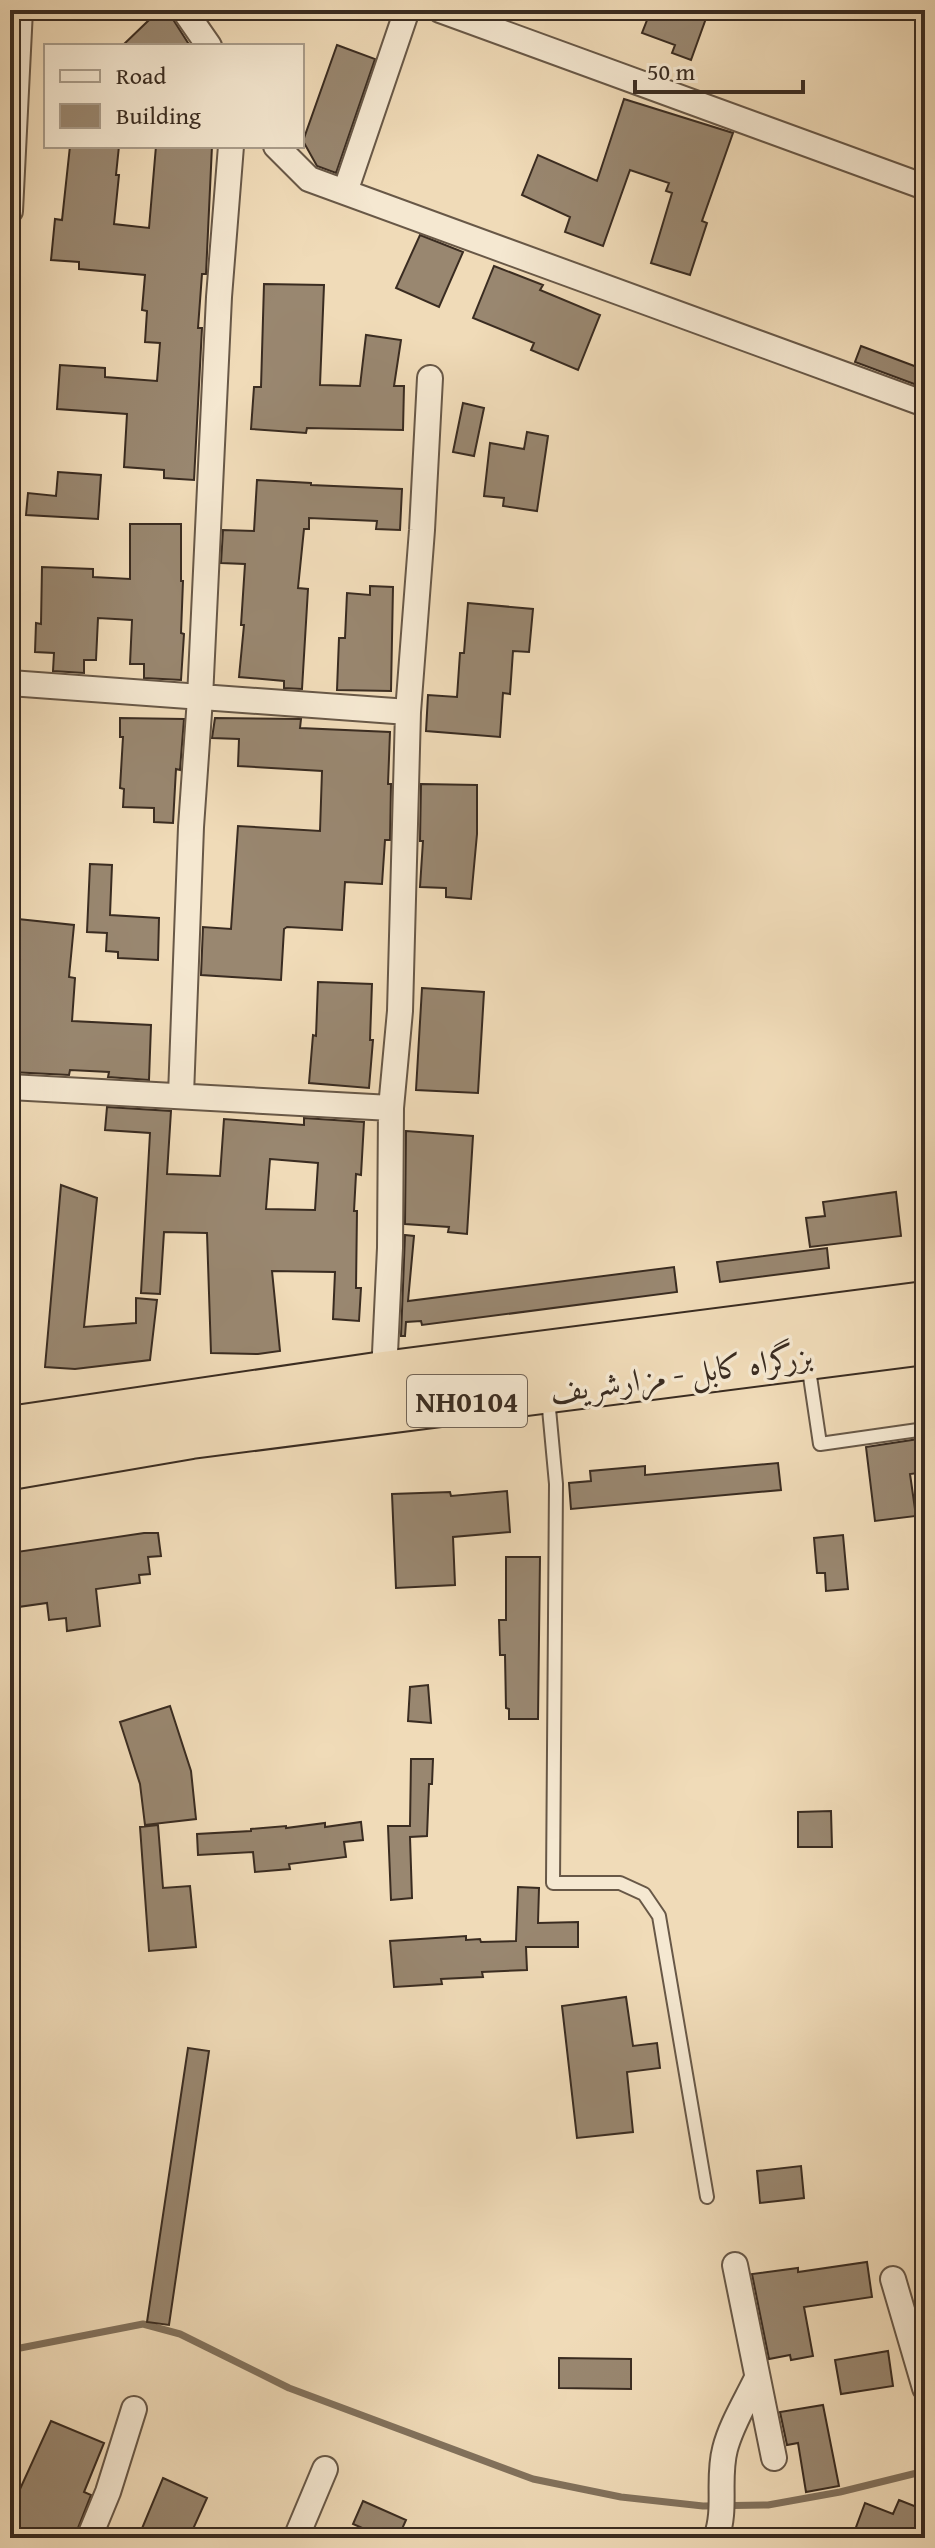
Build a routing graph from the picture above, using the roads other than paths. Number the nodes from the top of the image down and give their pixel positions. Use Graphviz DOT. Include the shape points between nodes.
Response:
graph roads {
  1 [pos="20,10"];
  2 [pos="184,10"];
  3 [pos="407,10"];
  4 [pos="440,10"];
  5 [pos="208,44"];
  6 [pos="231,148"];
  7 [pos="278,148"];
  8 [pos="925,187"];
  9 [pos="345,192"];
  10 [pos="10,211"];
  11 [pos="430,378"];
  12 [pos="925,404"];
  13 [pos="10,683"];
  14 [pos="200,698"];
  15 [pos="408,712"];
  16 [pos="10,1087"];
  17 [pos="181,1095"];
  18 [pos="391,1108"];
  19 [pos="925,1304"];
  20 [pos="804,1338"];
  21 [pos="925,1342"];
  22 [pos="545,1372"];
  23 [pos="384,1374"];
  24 [pos="10,1429"];
  25 [pos="925,1429"];
  26 [pos="10,1467"];
  27 [pos="707,2197"];
  28 [pos="735,2265"];
  29 [pos="893,2279"];
  30 [pos="757,2378"];
  31 [pos="925,2388"];
  32 [pos="134,2409"];
  33 [pos="774,2458"];
  34 [pos="325,2469"];
  35 [pos="719,2528"];
  36 [pos="89,2538"];
  37 [pos="296,2538"];
  1 -- 10 [label="street"];
  2 -- 5 [label="street"];
  3 -- 9 [label="street"];
  4 -- 8 [label="street"];
  6 -- 14 [label="street"];
  7 -- 9 [label="street" via="309,179"];
  9 -- 12 [label="street"];
  11 -- 15 [label="street"];
  13 -- 14 [label="street"];
  14 -- 15 [label="street"];
  14 -- 17 [label="street"];
  15 -- 18 [label="street" via="400,1011"];
  16 -- 17 [label="street"];
  17 -- 18 [label="street"];
  18 -- 23 [label="street"];
  19 -- 20 [label="highway, بزرگراه کابل - مزارشریف / NH0104"];
  20 -- 21 [label="highway, بزرگراه کابل - مزارشریف / NH0104"];
  20 -- 22 [label="highway, بزرگراه کابل - مزارشریف / NH0104"];
  20 -- 25 [label="lane" via="820,1444"];
  22 -- 23 [label="highway, بزرگراه کابل - مزارشریف / NH0104"];
  22 -- 26 [label="highway, بزرگراه کابل - مزارشریف / NH0104"];
  22 -- 27 [label="lane" via="556,1484 553,1883 620,1883 644,1894 659,1916"];
  23 -- 24 [label="highway, بزرگراه کابل - مزارشریف / NH0104"];
  28 -- 30 [label="street"];
  29 -- 31 [label="street"];
  30 -- 33 [label="street"];
  30 -- 35 [label="street" via="725,2447"];
  32 -- 36 [label="street"];
  34 -- 37 [label="street"];
}
